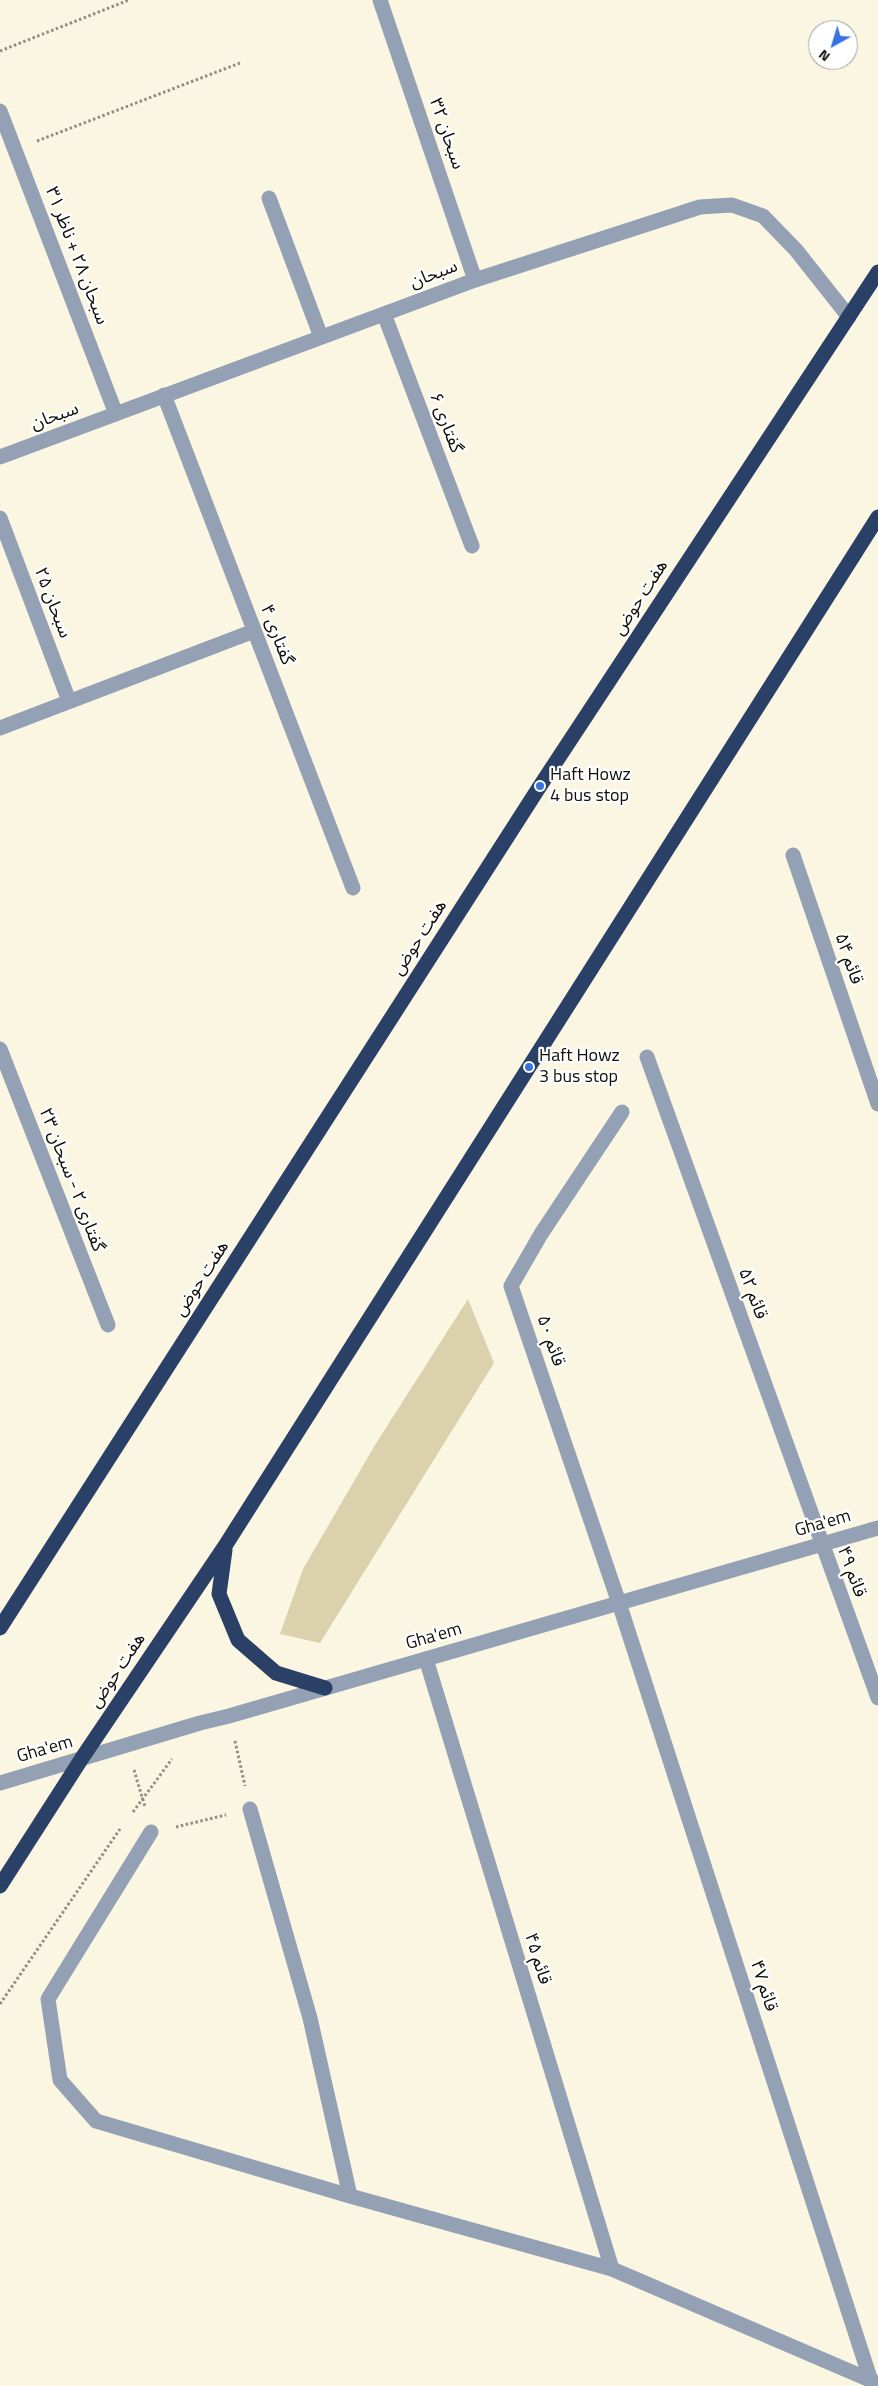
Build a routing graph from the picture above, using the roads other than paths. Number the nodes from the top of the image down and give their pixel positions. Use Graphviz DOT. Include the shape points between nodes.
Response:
graph roads {
  1 [pos="380,0"];
  2 [pos="0,111"];
  3 [pos="269,198"];
  4 [pos="878,272"];
  5 [pos="475,280"];
  6 [pos="871,293"];
  7 [pos="384,314"];
  8 [pos="849,317"];
  9 [pos="321,337"];
  10 [pos="164,395"];
  11 [pos="116,414"];
  12 [pos="0,457"];
  13 [pos="878,517"];
  14 [pos="0,518"];
  15 [pos="472,546"];
  16 [pos="254,630"];
  17 [pos="70,702"];
  18 [pos="0,728"];
  19 [pos="793,855"];
  20 [pos="353,888"];
  21 [pos="0,1049"];
  22 [pos="647,1058"];
  23 [pos="878,1104"];
  24 [pos="622,1112"];
  25 [pos="108,1325"];
  26 [pos="878,1528"];
  27 [pos="821,1544"];
  28 [pos="226,1546"];
  29 [pos="619,1603"];
  30 [pos="0,1628"];
  31 [pos="426,1659"];
  32 [pos="325,1688"];
  33 [pos="878,1698"];
  34 [pos="82,1758"];
  35 [pos="0,1783"];
  36 [pos="250,1809"];
  37 [pos="151,1832"];
  38 [pos="0,1886"];
  39 [pos="350,2196"];
  40 [pos="612,2269"];
  41 [pos="874,2382"];
  1 -- 5 [label="street, سبحان ۳۲"];
  2 -- 11 [label="street, سبحان ۲۸ + ناظر ۳۱"];
  3 -- 9 [label="street"];
  4 -- 6 [label="highway, هفت حوض"];
  5 -- 7 [label="street, سبحان"];
  5 -- 8 [label="street, سبحان" via="700,207 732,205 763,216 796,250"];
  6 -- 8 [label="highway, هفت حوض"];
  7 -- 9 [label="street, سبحان"];
  7 -- 15 [label="street, گفتاری ۶"];
  8 -- 30 [label="highway, هفت حوض" via="540,786"];
  9 -- 10 [label="street, سبحان"];
  10 -- 11 [label="street, سبحان"];
  10 -- 16 [label="street, گفتاری ۴"];
  11 -- 12 [label="street, سبحان"];
  13 -- 28 [label="highway, هفت حوض"];
  14 -- 17 [label="street, سبحان ۲۵"];
  16 -- 17 [label="street"];
  16 -- 20 [label="street, گفتاری ۴"];
  17 -- 18 [label="street"];
  19 -- 23 [label="street, قائم ۵۴"];
  21 -- 25 [label="street, گفتاری ۲ - سبحان ۲۳"];
  22 -- 27 [label="street, قائم ۵۲"];
  24 -- 29 [label="street, قائم ۵۰" via="541,1234 511,1286"];
  26 -- 27 [label="street, Gha'em"];
  27 -- 29 [label="street, Gha'em"];
  27 -- 33 [label="street, قائم ۴۹"];
  28 -- 32 [label="highway" via="219,1594 238,1640 276,1673"];
  28 -- 34 [label="highway, هفت حوض"];
  29 -- 31 [label="street, Gha'em"];
  29 -- 41 [label="street, قائم ۴۷"];
  31 -- 32 [label="street, Gha'em"];
  31 -- 40 [label="street, قائم ۴۵"];
  32 -- 34 [label="street, Gha'em"];
  34 -- 35 [label="street, Gha'em"];
  34 -- 38 [label="highway, هفت حوض"];
  36 -- 39 [label="street" via="310,2018"];
  37 -- 39 [label="street" via="48,2000 60,2080 96,2121"];
  39 -- 40 [label="street"];
  40 -- 41 [label="street"];
}
